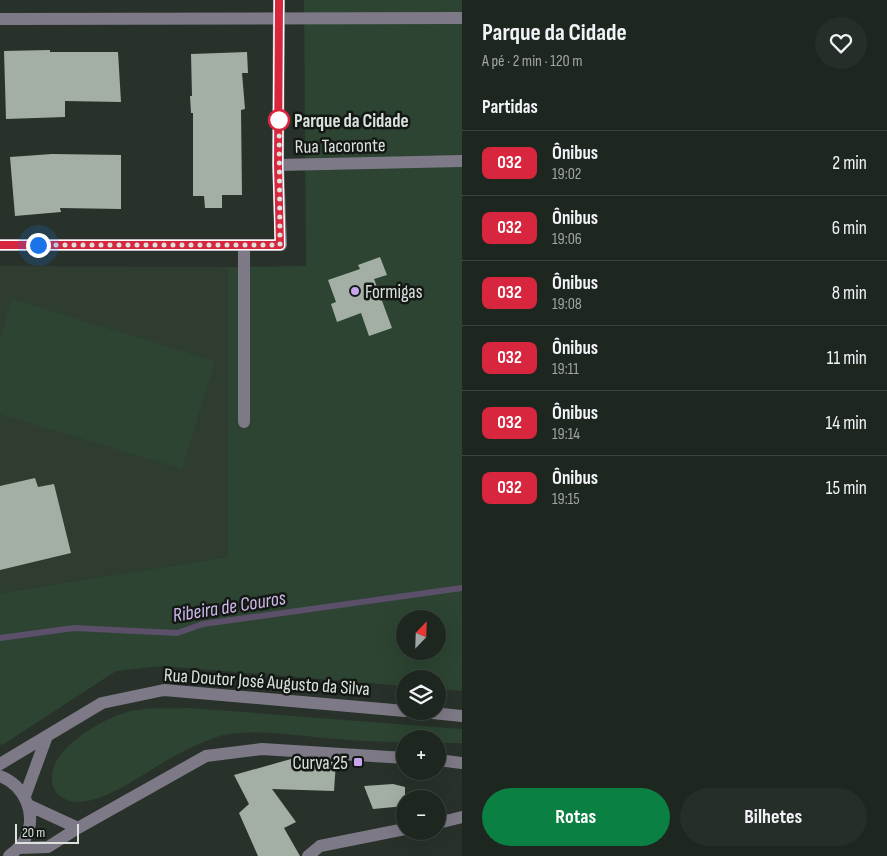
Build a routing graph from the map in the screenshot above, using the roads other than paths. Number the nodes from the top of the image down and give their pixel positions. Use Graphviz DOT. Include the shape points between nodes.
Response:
graph roads {
  1 [pos="279,0"];
  2 [pos="279,17"];
  3 [pos="462,18"];
  4 [pos="0,19"];
  5 [pos="462,161"];
  6 [pos="278,165"];
  7 [pos="0,245"];
  8 [pos="244,245"];
  9 [pos="244,422"];
  10 [pos="396,709"];
  11 [pos="446,714"];
  12 [pos="462,716"];
  13 [pos="47,736"];
  14 [pos="396,757"];
  15 [pos="446,761"];
  16 [pos="462,763"];
  17 [pos="0,764"];
  18 [pos="0,776"];
  19 [pos="26,801"];
  20 [pos="462,816"];
  21 [pos="446,821"];
  22 [pos="78,828"];
  23 [pos="396,831"];
  24 [pos="14,852"];
  25 [pos="308,856"];
  1 -- 2 [label="street"];
  2 -- 3 [label="street"];
  2 -- 4 [label="street"];
  2 -- 6 [label="street"];
  5 -- 6 [label="street, Rua Tacoronte"];
  6 -- 8 [label="street" via="280,245"];
  7 -- 8 [label="street"];
  8 -- 9 [label="street"];
  10 -- 13 [label="street, Rua Doutor José Augusto da Silva" via="164,690 102,703"];
  11 -- 12 [label="street"];
  13 -- 17 [label="street, Rua Doutor José Augusto da Silva"];
  13 -- 19 [label="street"];
  14 -- 22 [label="street" via="262,749 206,756"];
  15 -- 16 [label="street"];
  18 -- 19 [label="street" via="17,786"];
  19 -- 22 [label="street"];
  19 -- 24 [label="street" via="29,828"];
  20 -- 21 [label="street"];
  22 -- 24 [label="street" via="48,846"];
  23 -- 25 [label="street" via="320,846"];
}
